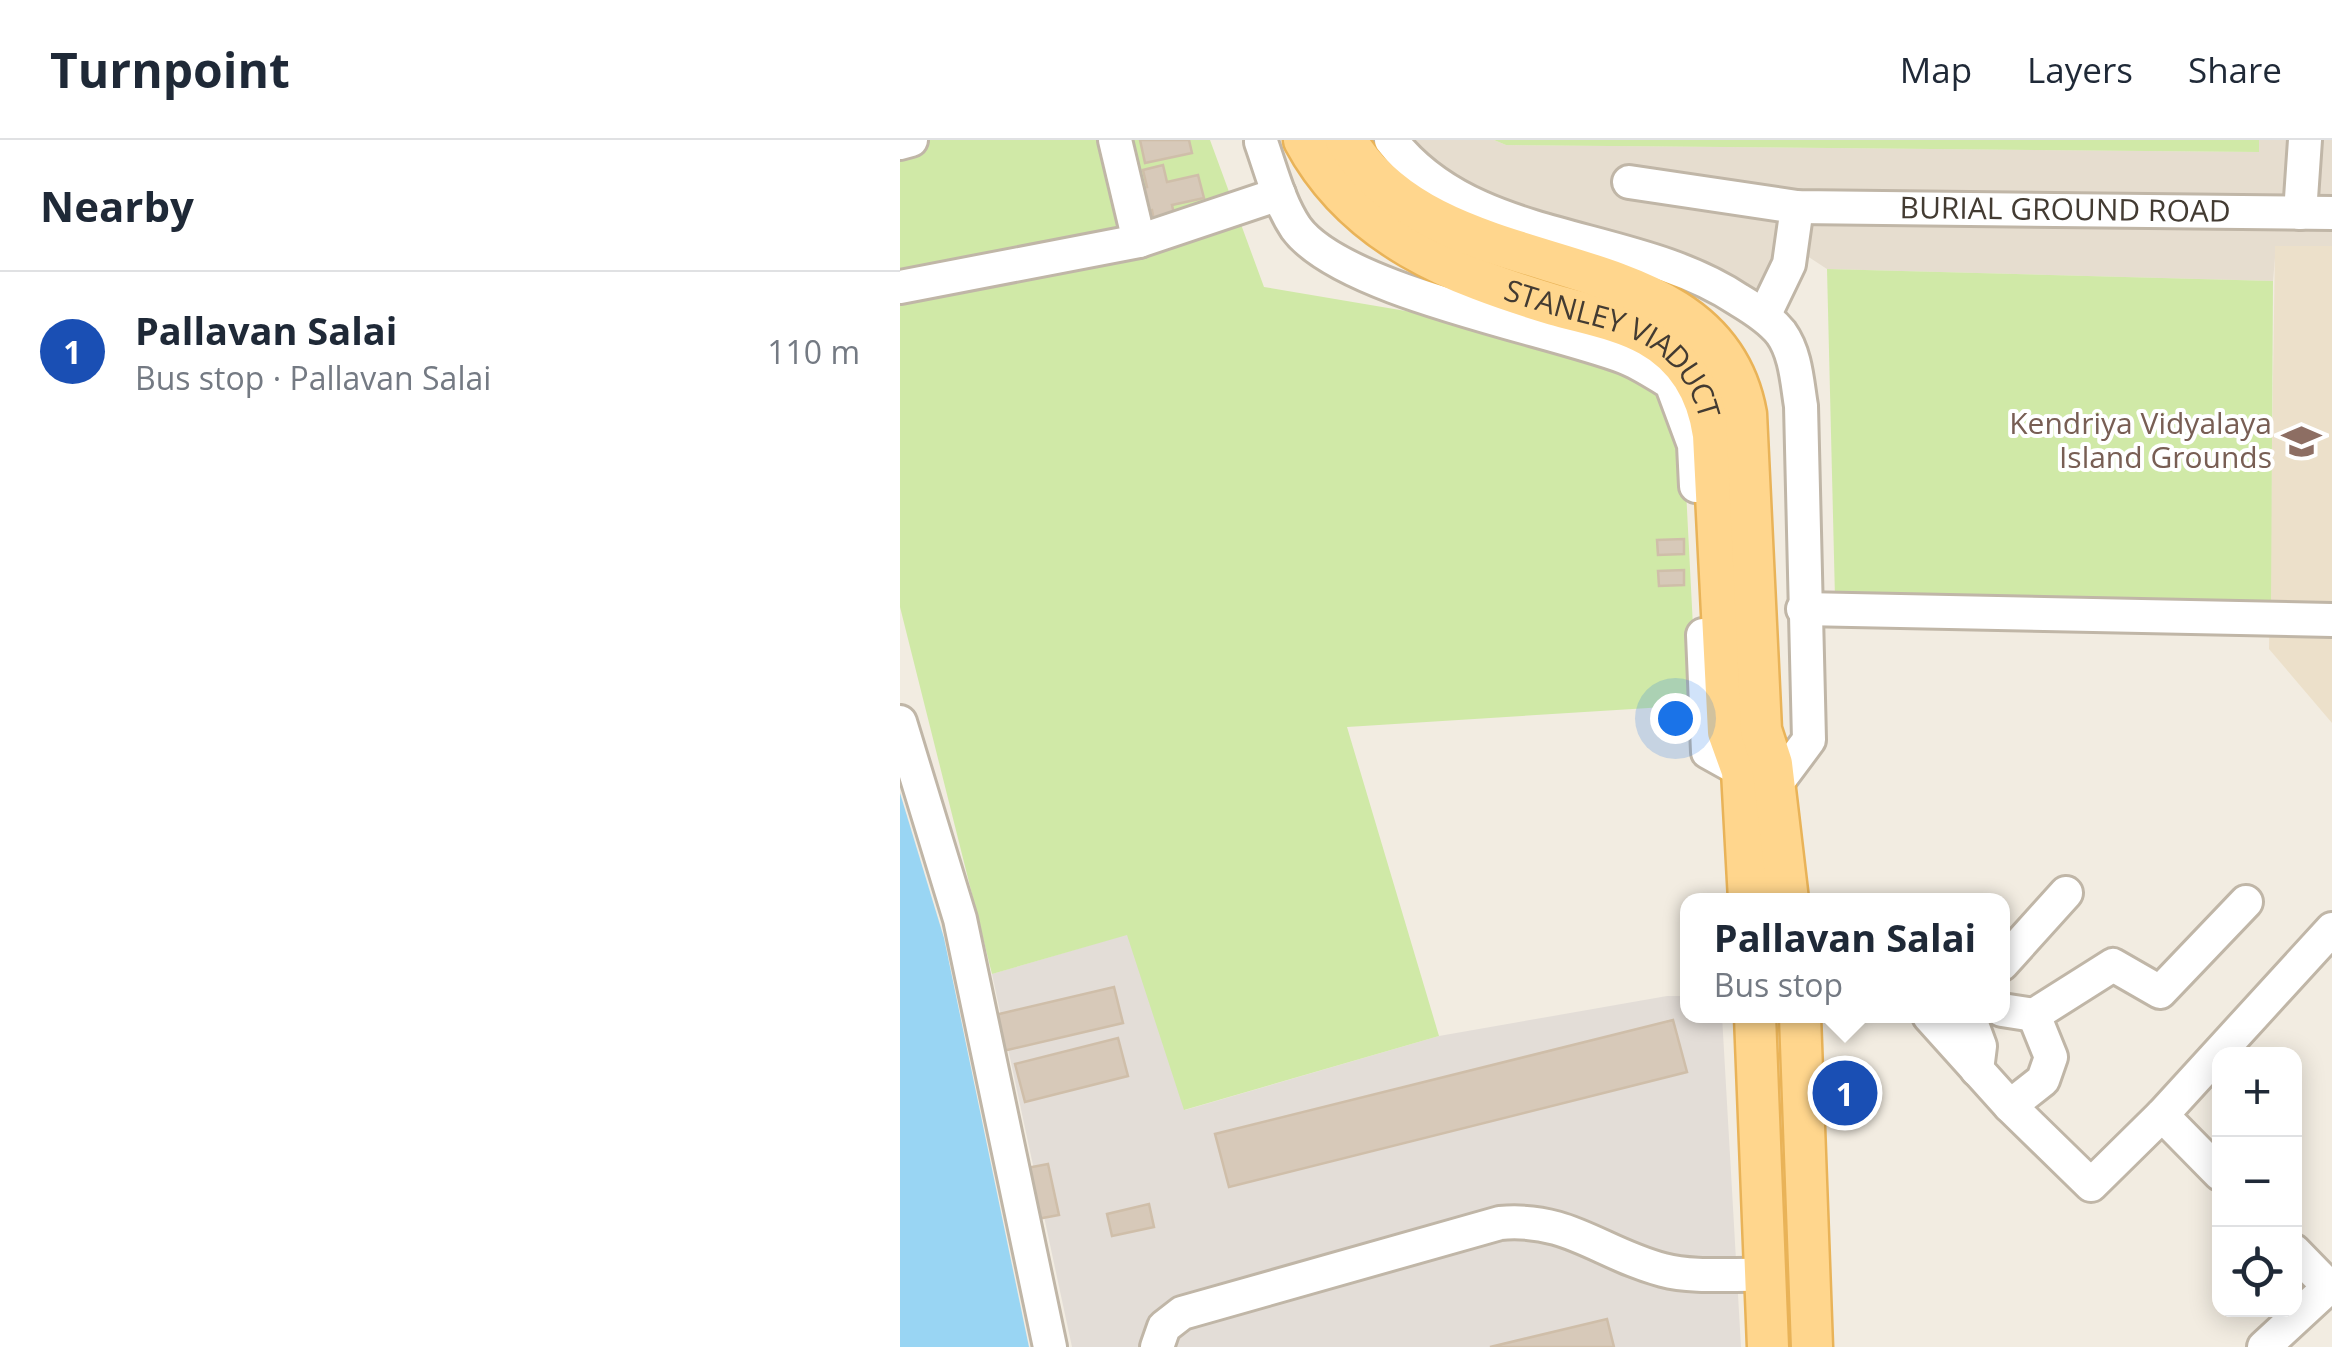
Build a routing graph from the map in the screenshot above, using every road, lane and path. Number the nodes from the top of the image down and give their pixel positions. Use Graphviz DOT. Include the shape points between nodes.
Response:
graph roads {
  1 [pos="911,140"];
  2 [pos="1114,140"];
  3 [pos="1304,140"];
  4 [pos="1346,140"];
  5 [pos="1391,140"];
  6 [pos="2305,140"];
  7 [pos="2320,140"];
  8 [pos="1262,142"];
  9 [pos="900,143"];
  10 [pos="1629,182"];
  11 [pos="1279,194"];
  12 [pos="1797,207"];
  13 [pos="2317,213"];
  14 [pos="1138,241"];
  15 [pos="900,287"];
  16 [pos="1764,316"];
  17 [pos="1803,609"];
  18 [pos="2332,620"];
  19 [pos="900,722"];
  20 [pos="1744,731"];
  21 [pos="1753,783"];
  22 [pos="2066,892"];
  23 [pos="1749,893"];
  24 [pos="1786,893"];
  25 [pos="2246,902"];
  26 [pos="2332,929"];
  27 [pos="2010,955"];
  28 [pos="2018,1012"];
  29 [pos="1754,1023"];
  30 [pos="1800,1023"];
  31 [pos="1935,1023"];
  32 [pos="1972,1023"];
  33 [pos="1977,1070"];
  34 [pos="2010,1106"];
  35 [pos="2162,1114"];
  36 [pos="2212,1166"];
  37 [pos="2302,1260"];
  38 [pos="1765,1275"];
  39 [pos="2331,1288"];
  40 [pos="1050,1347"];
  41 [pos="1157,1347"];
  42 [pos="1768,1347"];
  43 [pos="1812,1347"];
  44 [pos="2264,1347"];
  1 -- 9 [label="street"];
  2 -- 14 [label="street"];
  3 -- 20 [label="main road, STANLEY VIADUCT" via="1334,186 1394,240 1502,288 1647,334 1687,368 1710,411 1714,435"];
  4 -- 20 [label="main road, STANLEY VIADUCT" via="1370,172 1425,216 1661,299 1701,325 1724,354 1741,386 1750,447"];
  5 -- 16 [label="street" via="1438,186 1501,216 1635,252 1716,284"];
  6 -- 13 [label="street"];
  7 -- 13 [label="street"];
  8 -- 11 [label="street"];
  10 -- 12 [label="street, BURIAL GROUND ROAD"];
  11 -- 14 [label="street"];
  11 -- 21 [label="street" via="1298,230 1342,262 1440,303 1626,358 1671,383 1694,445 1708,752"];
  12 -- 13 [label="street, BURIAL GROUND ROAD"];
  12 -- 16 [label="street" via="1789,264"];
  14 -- 15 [label="street"];
  16 -- 17 [label="street" via="1794,360 1801,406"];
  17 -- 18 [label="street"];
  17 -- 21 [label="street" via="1810,740"];
  19 -- 40 [label="street" via="960,919"];
  20 -- 21 [label="main road"];
  21 -- 23 [label="main road"];
  21 -- 24 [label="main road"];
  22 -- 27 [label="street"];
  25 -- 28 [label="street" via="2160,992 2113,965"];
  26 -- 35 [label="street"];
  28 -- 34 [label="street" via="2050,1058 2042,1080"];
  29 -- 38 [label="main road"];
  30 -- 43 [label="main road"];
  31 -- 33 [label="street"];
  32 -- 33 [label="street" via="1980,1046"];
  33 -- 34 [label="street"];
  34 -- 35 [label="street" via="2090,1184"];
  35 -- 36 [label="street"];
  37 -- 39 [label="street"];
  38 -- 41 [label="street" via="1664,1271 1562,1226 1500,1223 1182,1313 1164,1327"];
  38 -- 42 [label="main road"];
  39 -- 44 [label="street"];
}
